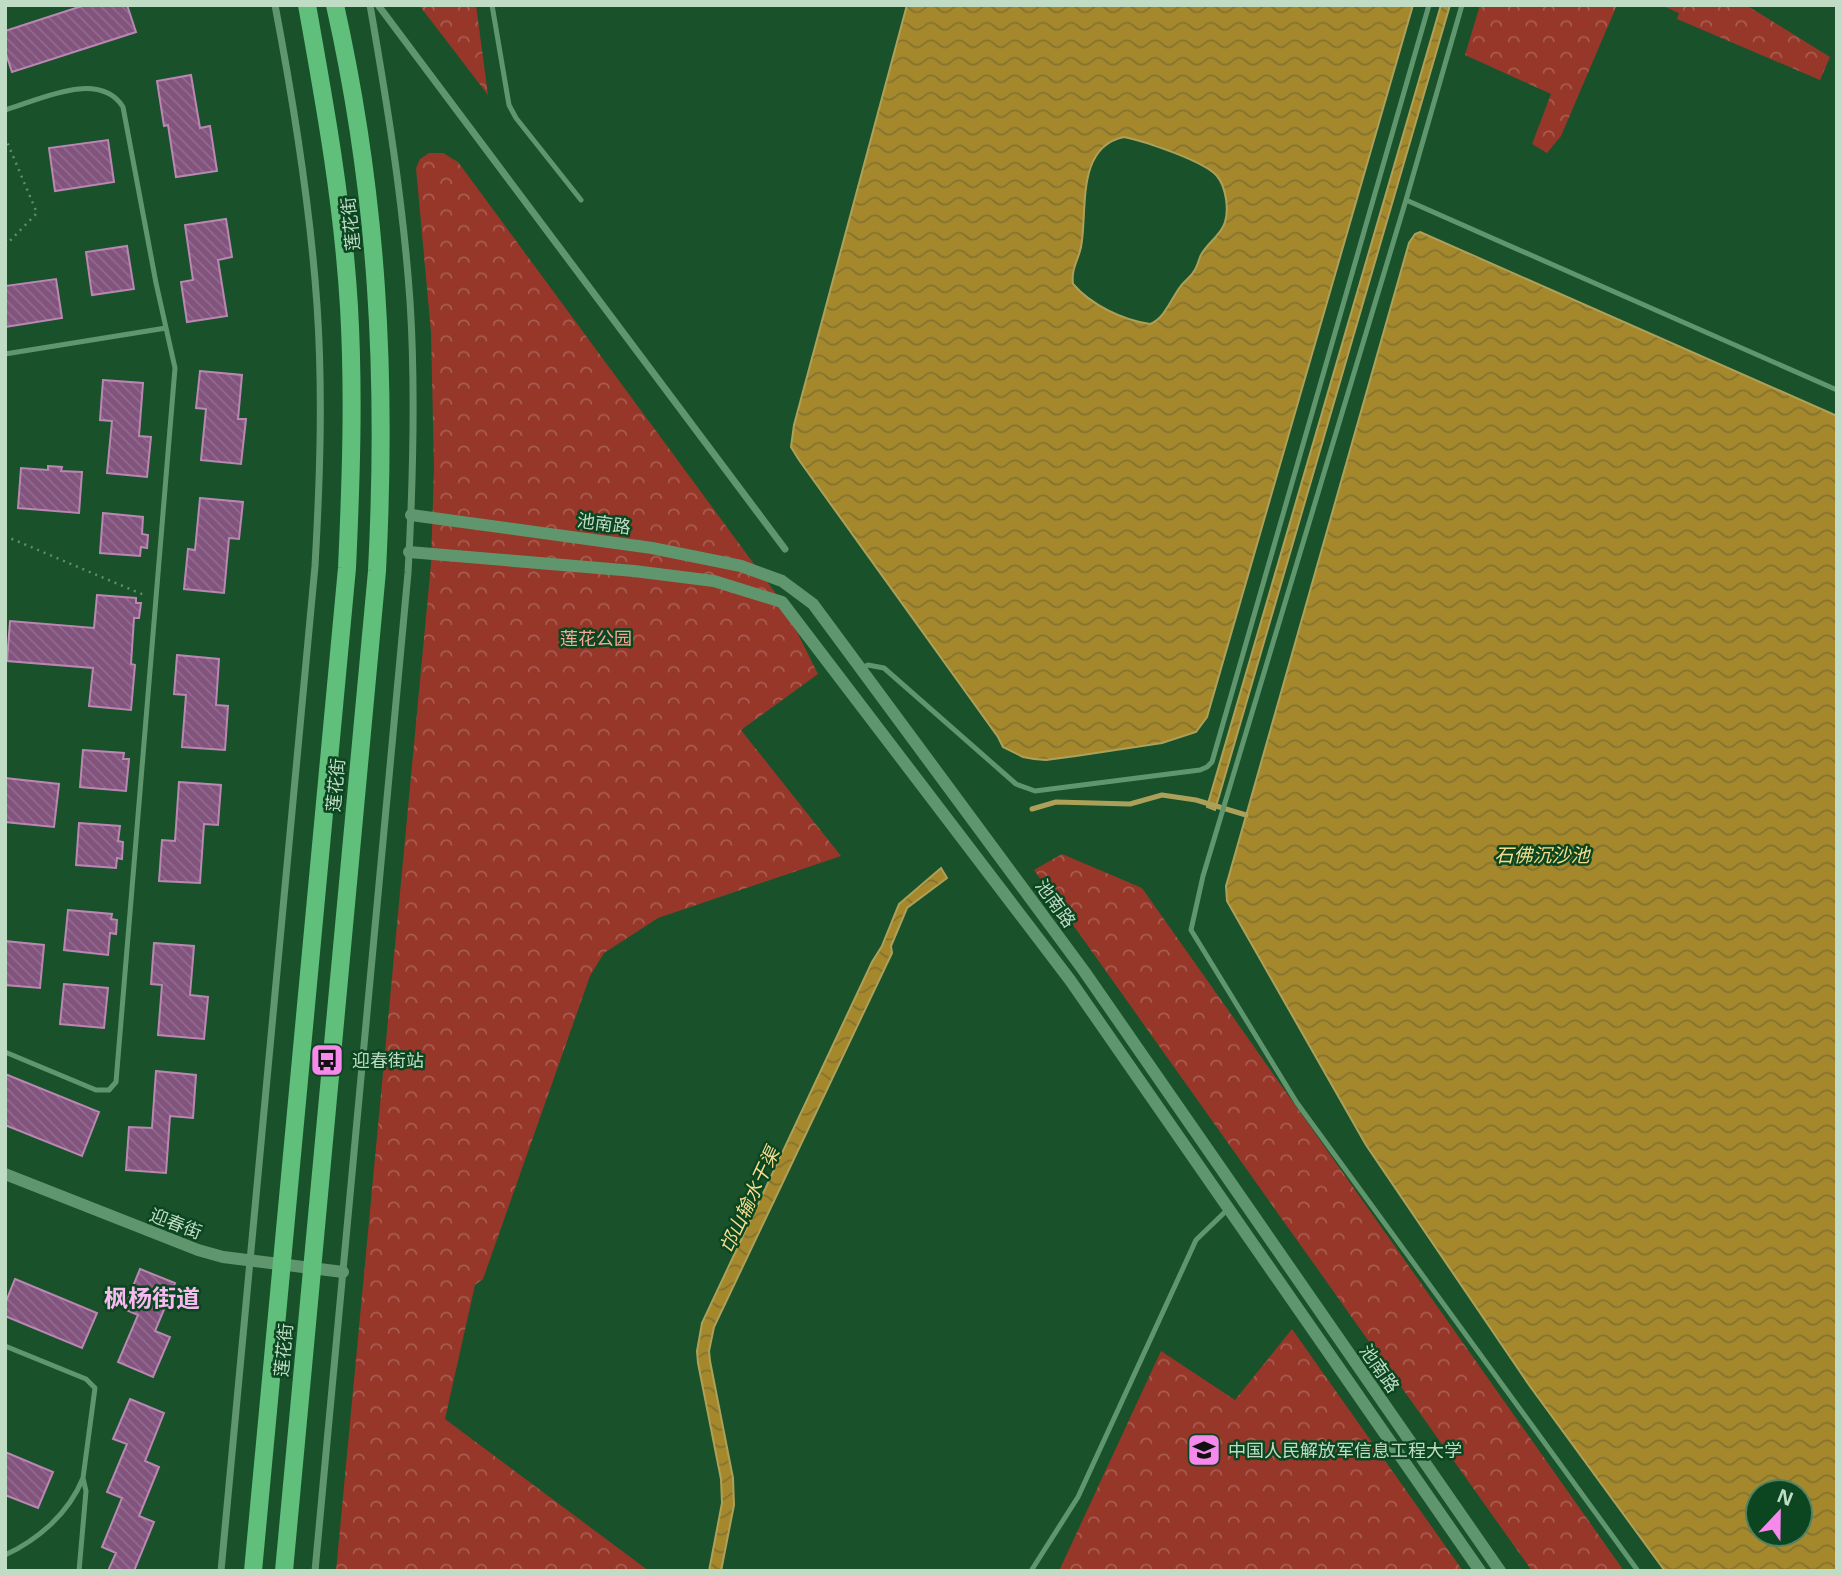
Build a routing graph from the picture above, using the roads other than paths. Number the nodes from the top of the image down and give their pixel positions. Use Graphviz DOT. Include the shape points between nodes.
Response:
graph roads {
  1 [pos="275,5"];
  2 [pos="307,5"];
  3 [pos="335,5"];
  4 [pos="370,5"];
  5 [pos="378,5"];
  6 [pos="492,5"];
  7 [pos="1429,5"];
  8 [pos="1462,5"];
  9 [pos="5,110"];
  10 [pos="581,200"];
  11 [pos="1406,200"];
  12 [pos="166,328"];
  13 [pos="5,354"];
  14 [pos="1837,390"];
  15 [pos="411,515"];
  16 [pos="785,549"];
  17 [pos="409,552"];
  18 [pos="860,667"];
  19 [pos="5,1052"];
  20 [pos="5,1174"];
  21 [pos="1228,1209"];
  22 [pos="250,1260"];
  23 [pos="282,1265"];
  24 [pos="312,1268"];
  25 [pos="343,1272"];
  26 [pos="5,1346"];
  27 [pos="83,1478"];
  28 [pos="5,1555"];
  29 [pos="79,1571"];
  30 [pos="221,1571"];
  31 [pos="253,1571"];
  32 [pos="284,1571"];
  33 [pos="315,1571"];
  34 [pos="1031,1571"];
  35 [pos="1480,1571"];
  36 [pos="1500,1571"];
  37 [pos="1638,1571"];
  1 -- 22 [label="street" via="298,131 311,240 319,349 320,475"];
  2 -- 23 [label="main road, 莲花街" via="343,237 352,476"];
  3 -- 24 [label="main road, 莲花街" via="359,121 373,234 381,347 382,477"];
  4 -- 15 [label="street" via="396,162 410,302"];
  5 -- 16 [label="street"];
  6 -- 10 [label="lane" via="509,105"];
  7 -- 18 [label="lane" via="1212,762 1200,770 1025,788 884,668"];
  8 -- 11 [label="lane"];
  9 -- 12 [label="lane" via="81,88 102,90 119,101"];
  11 -- 14 [label="lane"];
  11 -- 37 [label="lane" via="1203,876 1191,930 1297,1103"];
  12 -- 13 [label="lane"];
  12 -- 19 [label="lane" via="175,368 116,1082 108,1090 96,1090"];
  15 -- 17 [label="street"];
  15 -- 18 [label="street, 池南路" via="652,548 740,566 782,580 813,604"];
  17 -- 21 [label="street, 池南路" via="714,581 782,602 1070,980"];
  17 -- 25 [label="street"];
  18 -- 36 [label="street, 池南路" via="1084,971"];
  20 -- 22 [label="street, 迎春街" via="198,1250"];
  21 -- 34 [label="lane" via="1196,1240 1078,1497"];
  21 -- 35 [label="street, 池南路"];
  22 -- 23 [label="street, 迎春街"];
  22 -- 30 [label="street"];
  23 -- 24 [label="street, 迎春街"];
  23 -- 31 [label="main road, 莲花街"];
  24 -- 25 [label="street, 迎春街"];
  24 -- 32 [label="main road, 莲花街"];
  25 -- 33 [label="street"];
  26 -- 27 [label="lane" via="86,1379 94,1388"];
  27 -- 28 [label="lane" via="64,1511"];
  27 -- 29 [label="lane" via="86,1491"];
}
